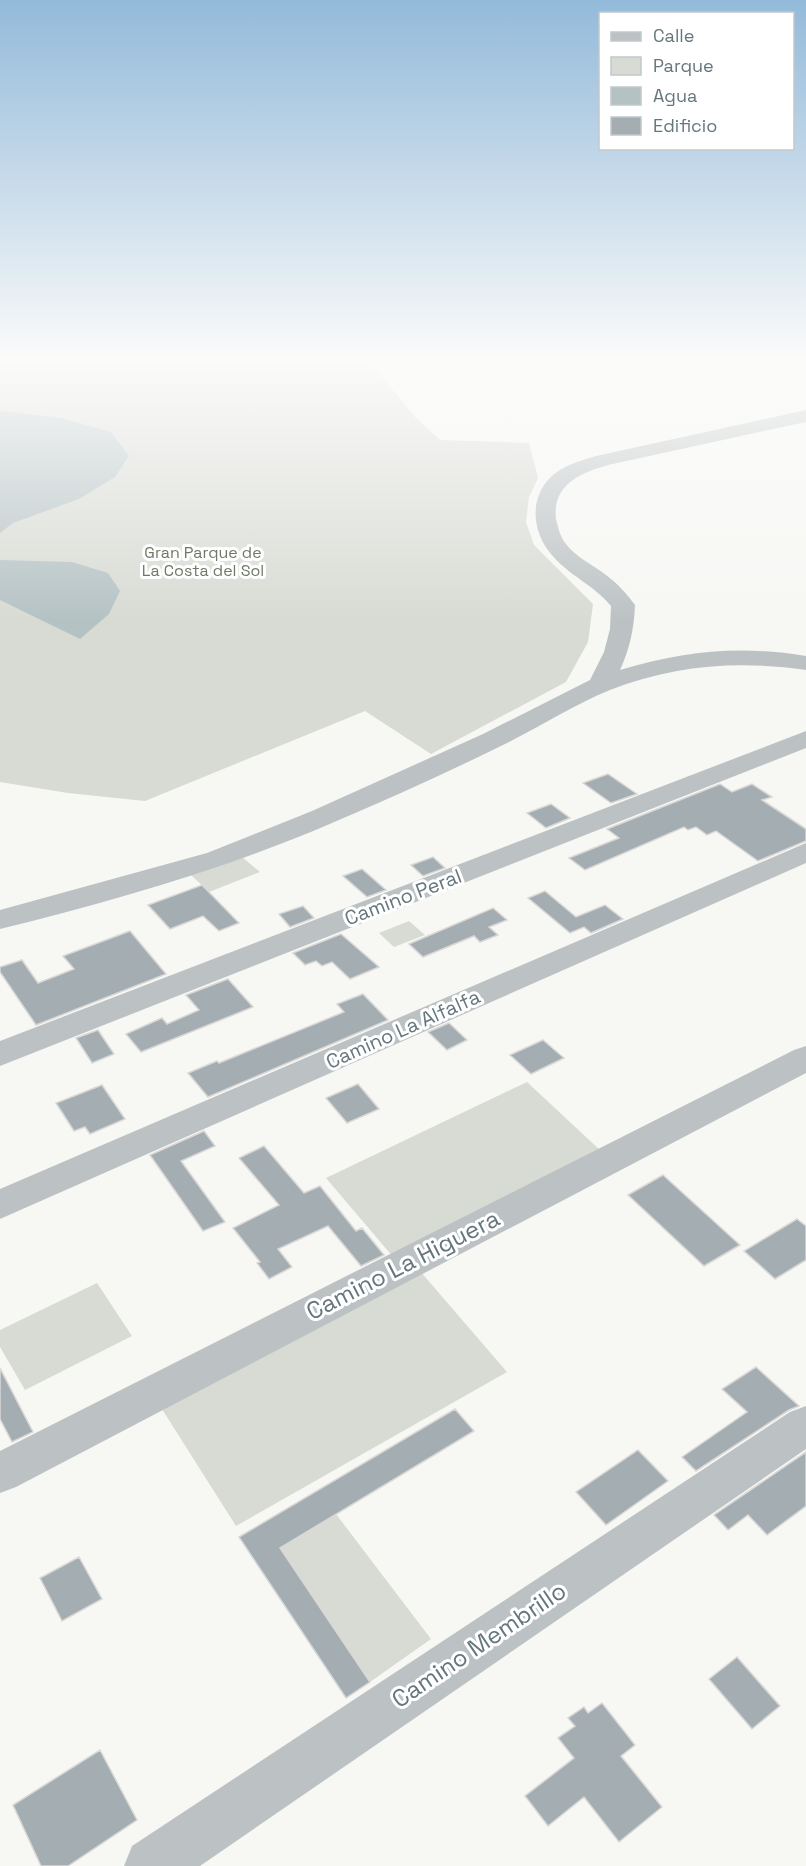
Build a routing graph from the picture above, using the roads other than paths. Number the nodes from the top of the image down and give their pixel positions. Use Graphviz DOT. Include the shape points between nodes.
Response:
graph roads {
  1 [pos="668,447"];
  2 [pos="806,663"];
  3 [pos="600,685"];
  4 [pos="806,740"];
  5 [pos="806,852"];
  6 [pos="0,920"];
  7 [pos="0,1054"];
  8 [pos="806,1058"];
  9 [pos="0,1205"];
  10 [pos="806,1425"];
  11 [pos="0,1473"];
  12 [pos="152,1866"];
  1 -- 3 [label="street" via="579,468 562,477 544,506 554,544 604,584 623,605 616,652"];
  2 -- 3 [label="street" via="752,656 702,657 651,667"];
  3 -- 6 [label="street" via="471,750 228,855"];
  4 -- 7 [label="street, Camino Peral"];
  5 -- 9 [label="street, Camino La Alfalfa"];
  8 -- 11 [label="street, Camino La Higuera"];
  10 -- 12 [label="street, Camino Membrillo"];
}
